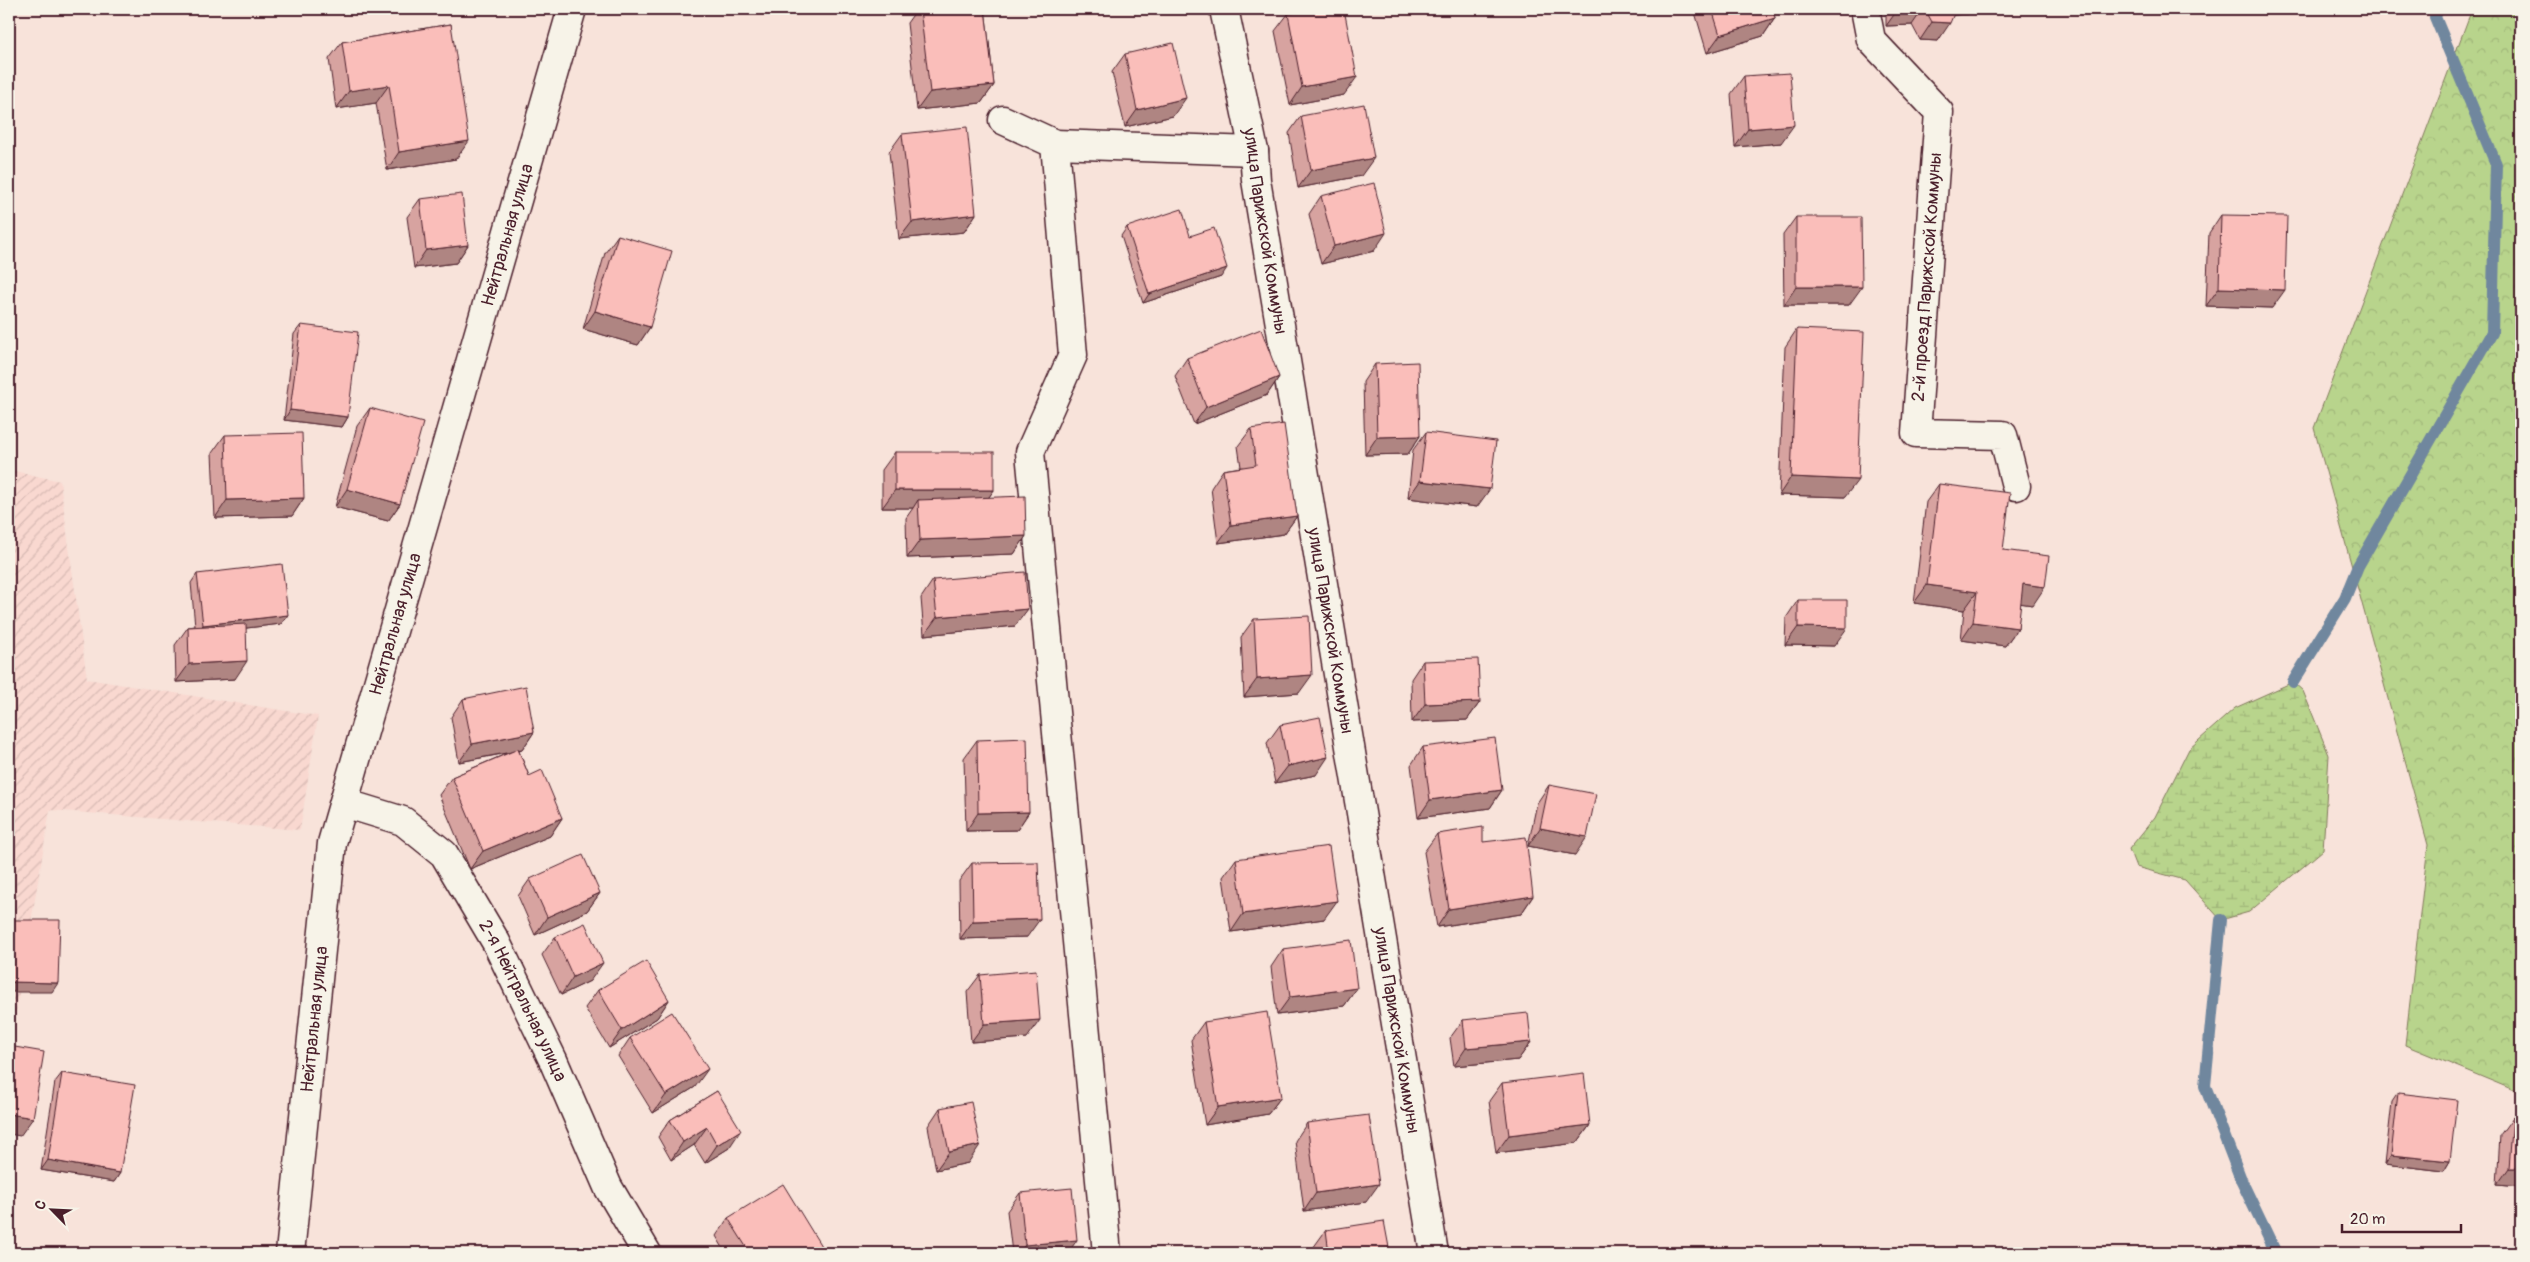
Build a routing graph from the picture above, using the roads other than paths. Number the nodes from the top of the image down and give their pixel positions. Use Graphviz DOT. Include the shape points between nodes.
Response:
graph roads {
  1 [pos="572,9"];
  2 [pos="1224,9"];
  3 [pos="1865,9"];
  4 [pos="1003,120"];
  5 [pos="1055,144"];
  6 [pos="1254,151"];
  7 [pos="2016,486"];
  8 [pos="344,803"];
  9 [pos="290,1253"];
  10 [pos="647,1253"];
  11 [pos="1107,1253"];
  12 [pos="1434,1253"];
  1 -- 8 [label="street, Нейтральная улица"];
  2 -- 6 [label="street, улица Парижской Коммуны"];
  3 -- 7 [label="street, 2-й проезд Парижской Коммуны" via="1870,40 1939,112 1916,433 2004,435"];
  4 -- 5 [label="street"];
  5 -- 6 [label="street"];
  5 -- 11 [label="street" via="1073,356 1030,452"];
  6 -- 12 [label="street, улица Парижской Коммуны" via="1256,180"];
  8 -- 9 [label="street, Нейтральная улица" via="332,843"];
  8 -- 10 [label="street, 2-я Нейтральная улица" via="403,821 444,854 496,942 553,1060 608,1188"];
}
